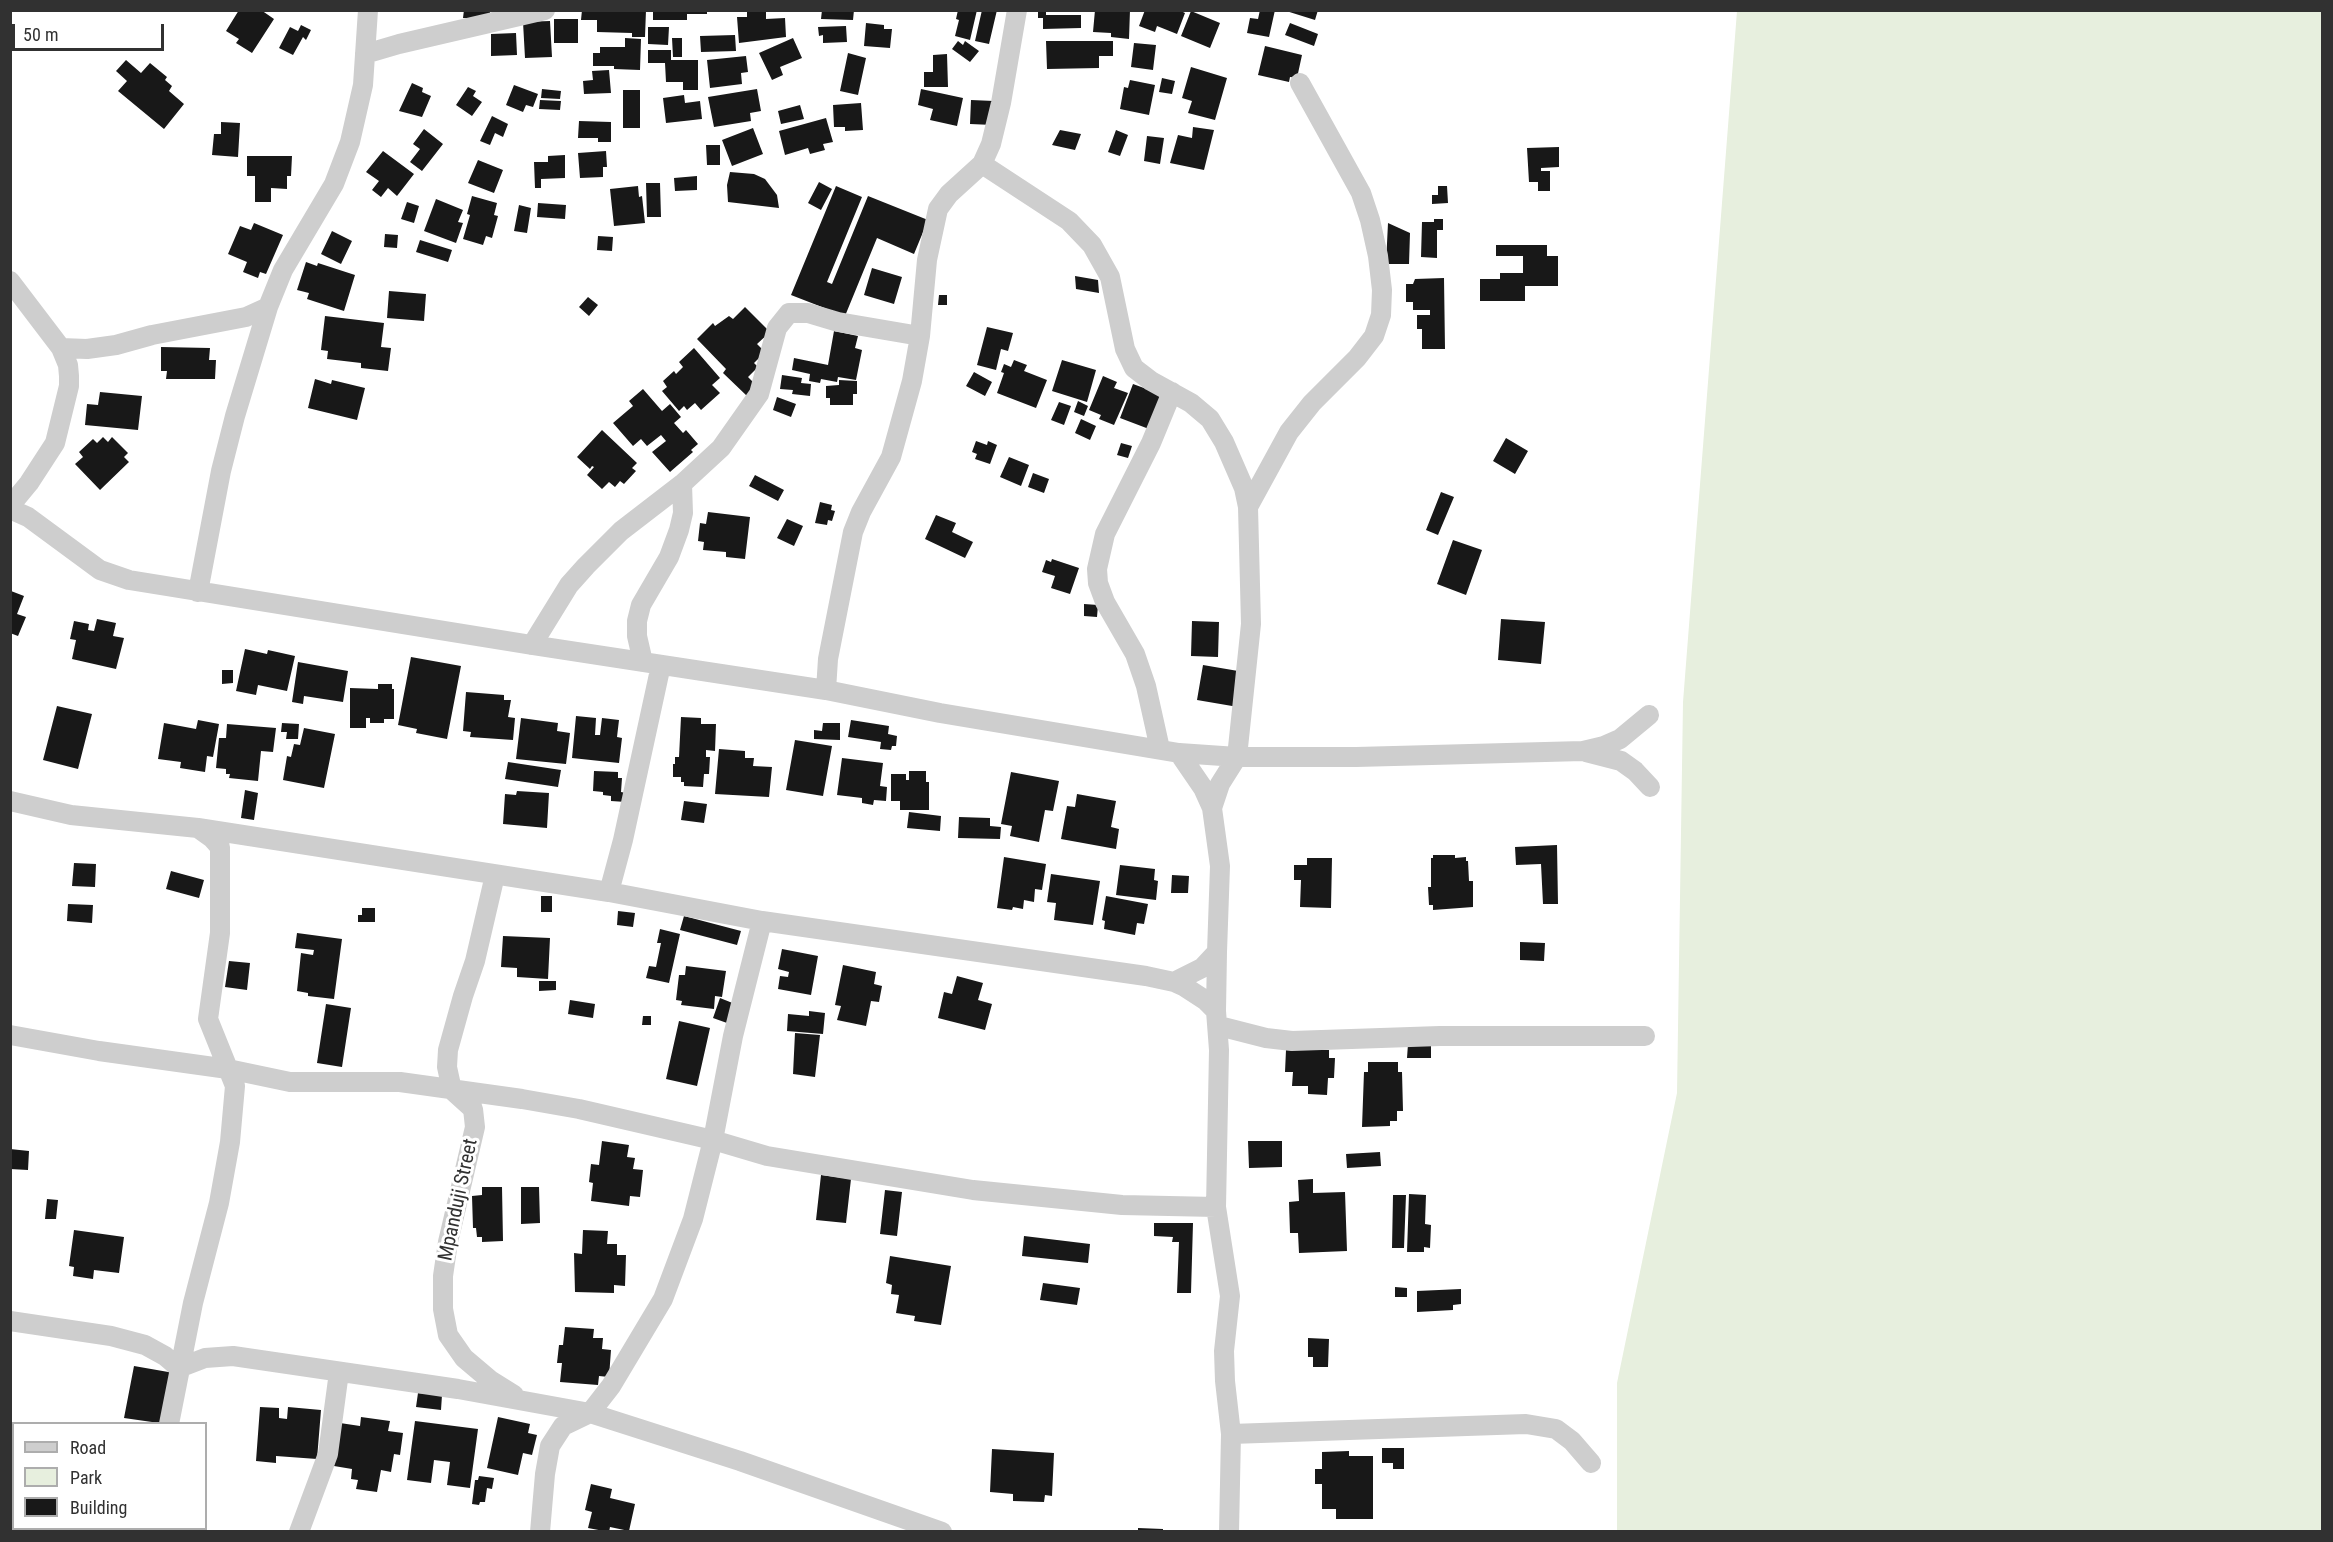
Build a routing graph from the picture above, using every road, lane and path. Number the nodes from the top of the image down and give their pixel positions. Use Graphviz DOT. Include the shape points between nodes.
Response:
graph roads {
  1 [pos="368,10"];
  2 [pos="545,10"];
  3 [pos="1017,10"];
  4 [pos="365,54"];
  5 [pos="1300,83"];
  6 [pos="982,164"];
  7 [pos="10,281"];
  8 [pos="268,307"];
  9 [pos="920,336"];
  10 [pos="61,348"];
  11 [pos="1172,392"];
  12 [pos="682,484"];
  13 [pos="10,507"];
  14 [pos="1248,507"];
  15 [pos="198,592"];
  16 [pos="532,645"];
  17 [pos="652,663"];
  18 [pos="826,690"];
  19 [pos="1649,715"];
  20 [pos="1170,751"];
  21 [pos="1583,751"];
  22 [pos="1237,756"];
  23 [pos="1650,787"];
  24 [pos="10,801"];
  25 [pos="1212,808"];
  26 [pos="198,828"];
  27 [pos="495,875"];
  28 [pos="609,892"];
  29 [pos="762,921"];
  30 [pos="1217,952"];
  31 [pos="1174,982"];
  32 [pos="1218,1018"];
  33 [pos="10,1035"];
  34 [pos="1645,1036"];
  35 [pos="228,1069"];
  36 [pos="452,1090"];
  37 [pos="713,1140"];
  38 [pos="1216,1207"];
  39 [pos="10,1321"];
  40 [pos="179,1368"];
  41 [pos="339,1372"];
  42 [pos="521,1400"];
  43 [pos="590,1413"];
  44 [pos="169,1422"];
  45 [pos="1231,1434"];
  46 [pos="1591,1463"];
  47 [pos="299,1532"];
  48 [pos="540,1532"];
  49 [pos="942,1532"];
  50 [pos="1229,1532"];
  1 -- 4 [label="street"];
  2 -- 4 [label="street"];
  3 -- 6 [label="street" via="1001,104"];
  4 -- 8 [label="street" via="358,110 334,184 283,270"];
  5 -- 14 [label="street" via="1361,193 1378,255 1381,315 1374,336 1357,358 1289,432"];
  6 -- 9 [label="street" via="938,209 927,260"];
  6 -- 11 [label="street" via="1080,231 1110,277 1125,349 1134,368"];
  7 -- 10 [label="street"];
  8 -- 10 [label="street" via="246,317 116,345"];
  8 -- 15 [label="street" via="221,471"];
  9 -- 12 [label="street" via="808,313 789,313 777,328 759,394 721,448"];
  9 -- 18 [label="street" via="891,457 853,532 828,659"];
  10 -- 13 [label="street" via="68,365 69,386 55,443"];
  11 -- 14 [label="street" via="1210,419 1238,472"];
  11 -- 20 [label="street" via="1105,534 1097,569 1105,602 1135,654"];
  12 -- 16 [label="street" via="621,531 586,566 569,585"];
  12 -- 17 [label="street" via="679,530 669,557 641,605 637,621 637,636"];
  13 -- 15 [label="street" via="112,576"];
  14 -- 22 [label="street" via="1251,624"];
  15 -- 16 [label="street"];
  16 -- 17 [label="street"];
  17 -- 18 [label="street"];
  17 -- 28 [label="street" via="623,840"];
  18 -- 20 [label="street"];
  19 -- 21 [label="street" via="1620,739"];
  20 -- 22 [label="street"];
  20 -- 25 [label="street" via="1203,788"];
  21 -- 22 [label="street"];
  21 -- 23 [label="street" via="1621,760"];
  22 -- 25 [label="street" via="1220,784"];
  24 -- 26 [label="street" via="71,815"];
  25 -- 30 [label="street" via="1220,866"];
  26 -- 27 [label="street"];
  26 -- 35 [label="street" via="220,847 220,933 208,1019"];
  27 -- 28 [label="street"];
  27 -- 36 [label="street" via="448,1050"];
  28 -- 29 [label="street"];
  29 -- 31 [label="street"];
  29 -- 37 [label="street" via="733,1036"];
  30 -- 31 [label="street" via="1202,968"];
  30 -- 32 [label="street"];
  31 -- 32 [label="street" via="1195,992"];
  32 -- 34 [label="street" via="1266,1038 1292,1041"];
  32 -- 38 [label="street"];
  33 -- 35 [label="street"];
  35 -- 36 [label="street" via="290,1082 400,1082"];
  35 -- 40 [label="street" via="235,1086 230,1142"];
  36 -- 37 [label="street" via="579,1109"];
  36 -- 42 [label="street, Mpanduji Street" via="473,1109 476,1127 443,1276 448,1335 464,1358"];
  37 -- 38 [label="street" via="767,1156 973,1190 1122,1205"];
  37 -- 43 [label="street" via="693,1220 663,1299 611,1386"];
  38 -- 45 [label="street" via="1230,1296 1224,1351"];
  39 -- 40 [label="street" via="145,1345"];
  40 -- 41 [label="street" via="205,1358 233,1356"];
  40 -- 44 [label="street"];
  41 -- 42 [label="street"];
  41 -- 47 [label="street" via="328,1454"];
  42 -- 43 [label="street"];
  43 -- 48 [label="street" via="563,1426 550,1446"];
  43 -- 49 [label="street"];
  45 -- 46 [label="street" via="1526,1424 1556,1429"];
  45 -- 50 [label="street"];
}
